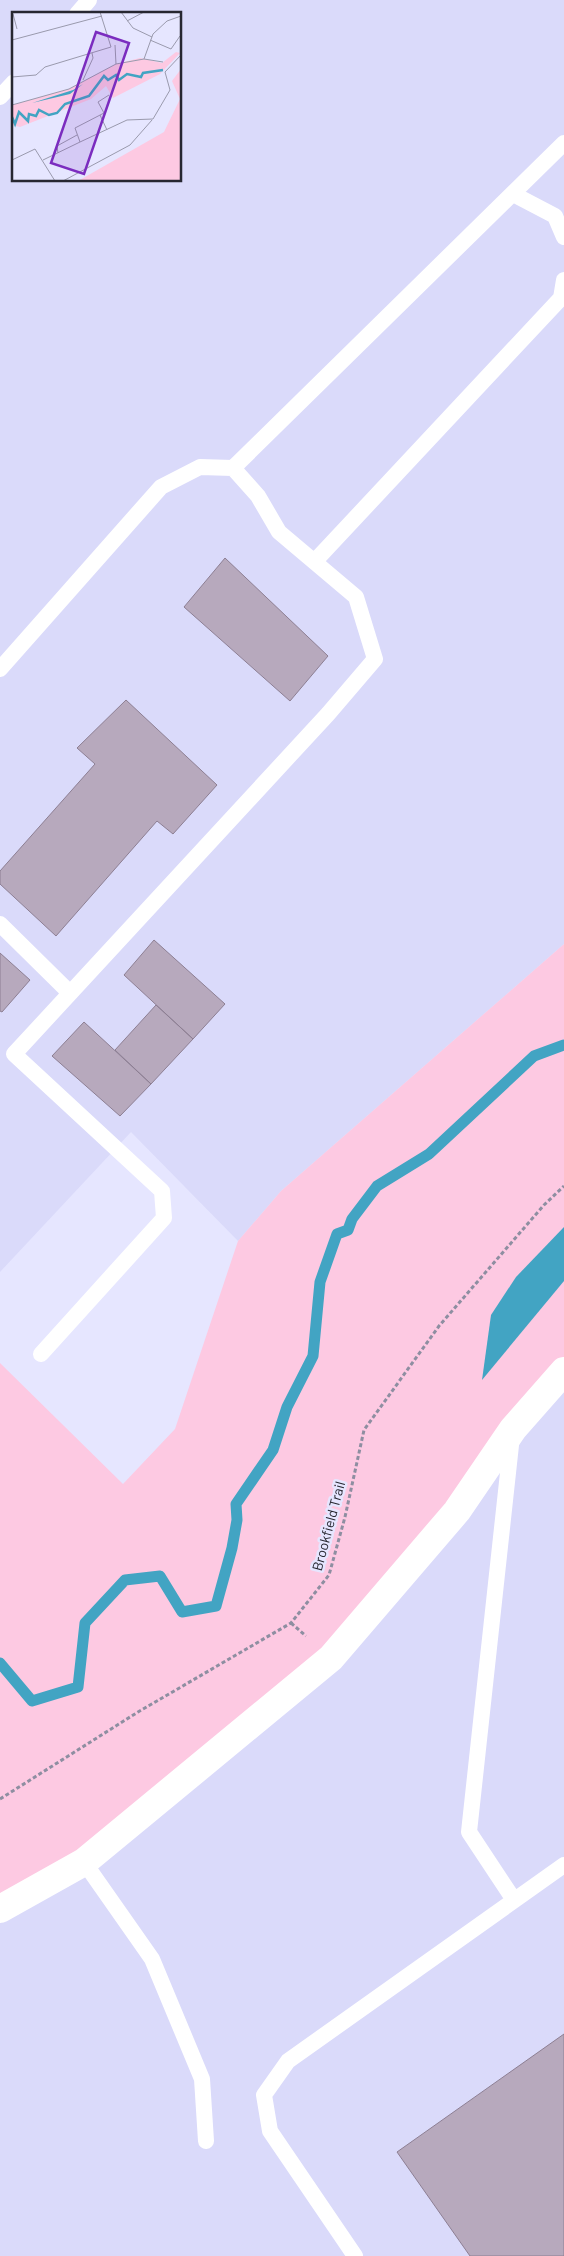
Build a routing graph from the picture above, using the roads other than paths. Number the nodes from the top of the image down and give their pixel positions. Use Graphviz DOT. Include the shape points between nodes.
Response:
graph roads {
  1 [pos="89,0"];
  2 [pos="79,12"];
  3 [pos="12,84"];
  4 [pos="0,97"];
  5 [pos="564,143"];
  6 [pos="513,194"];
  7 [pos="564,237"];
  8 [pos="564,280"];
  9 [pos="233,468"];
  10 [pos="315,561"];
  11 [pos="0,669"];
  12 [pos="0,924"];
  13 [pos="70,993"];
  14 [pos="41,1354"];
  15 [pos="564,1371"];
  16 [pos="513,1429"];
  17 [pos="84,1862"];
  18 [pos="564,1865"];
  19 [pos="514,1900"];
  20 [pos="0,1909"];
  21 [pos="206,2142"];
  22 [pos="355,2256"];
  1 -- 2 [label="lane"];
  3 -- 4 [label="lane"];
  5 -- 6 [label="lane"];
  6 -- 7 [label="lane" via="555,216"];
  6 -- 9 [label="lane"];
  8 -- 10 [label="lane" via="560,298"];
  9 -- 10 [label="lane" via="258,496 279,532"];
  9 -- 11 [label="lane" via="200,467 161,487"];
  10 -- 13 [label="lane" via="356,597 375,659"];
  12 -- 13 [label="lane"];
  13 -- 14 [label="lane" via="14,1054 162,1191 164,1218"];
  15 -- 16 [label="street"];
  16 -- 17 [label="street" via="457,1511 331,1658"];
  16 -- 19 [label="lane" via="469,1832"];
  17 -- 20 [label="street"];
  17 -- 21 [label="lane" via="152,1959 202,2079"];
  18 -- 19 [label="lane"];
  19 -- 22 [label="lane" via="288,2061 264,2095 270,2131"];
}
